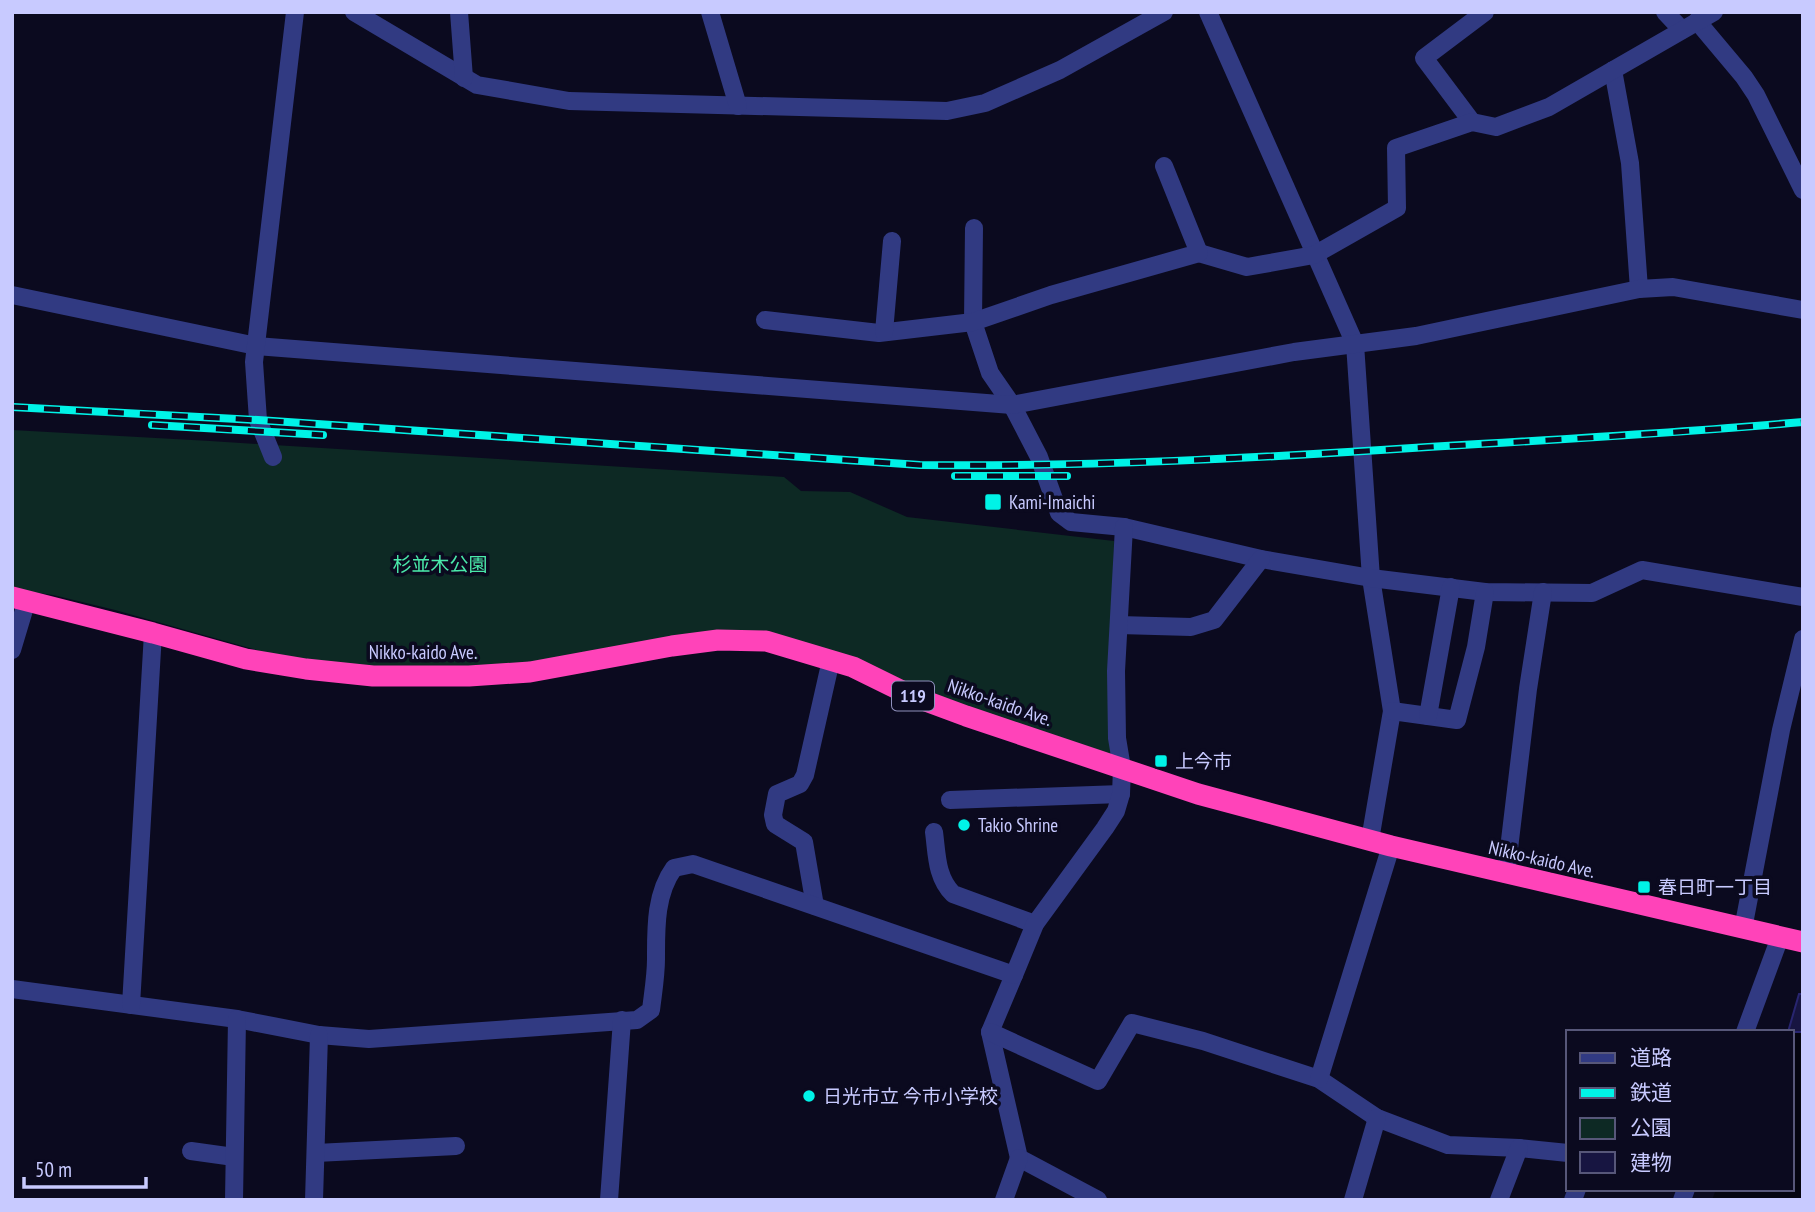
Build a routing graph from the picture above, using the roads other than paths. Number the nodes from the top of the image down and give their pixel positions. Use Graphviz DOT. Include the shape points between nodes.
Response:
graph roads {
  1 [pos="295,12"];
  2 [pos="354,12"];
  3 [pos="459,12"];
  4 [pos="710,12"];
  5 [pos="1164,12"];
  6 [pos="1208,12"];
  7 [pos="1485,12"];
  8 [pos="1665,12"];
  9 [pos="1714,12"];
  10 [pos="1689,26"];
  11 [pos="1613,70"];
  12 [pos="464,78"];
  13 [pos="738,106"];
  14 [pos="1472,122"];
  15 [pos="1164,166"];
  16 [pos="1803,190"];
  17 [pos="974,228"];
  18 [pos="892,241"];
  19 [pos="1199,253"];
  20 [pos="1314,254"];
  21 [pos="1639,289"];
  22 [pos="12,295"];
  23 [pos="1803,310"];
  24 [pos="765,320"];
  25 [pos="973,322"];
  26 [pos="884,332"];
  27 [pos="1355,344"];
  28 [pos="256,346"];
  29 [pos="1012,405"];
  30 [pos="273,457"];
  31 [pos="1124,527"];
  32 [pos="1261,559"];
  33 [pos="1371,578"];
  34 [pos="1451,587"];
  35 [pos="1485,592"];
  36 [pos="1543,592"];
  37 [pos="1803,597"];
  38 [pos="20,599"];
  39 [pos="1119,625"];
  40 [pos="153,633"];
  41 [pos="1803,639"];
  42 [pos="12,650"];
  43 [pos="831,660"];
  44 [pos="1392,711"];
  45 [pos="1428,716"];
  46 [pos="1122,768"];
  47 [pos="1121,794"];
  48 [pos="950,800"];
  49 [pos="934,832"];
  50 [pos="1370,840"];
  51 [pos="1391,846"];
  52 [pos="1506,874"];
  53 [pos="816,906"];
  54 [pos="1035,924"];
  55 [pos="1743,929"];
  56 [pos="1780,937"];
  57 [pos="1803,942"];
  58 [pos="1014,975"];
  59 [pos="12,989"];
  60 [pos="131,1005"];
  61 [pos="237,1019"];
  62 [pos="622,1020"];
  63 [pos="1746,1030"];
  64 [pos="990,1032"];
  65 [pos="319,1035"];
  66 [pos="1319,1079"];
  67 [pos="1377,1118"];
  68 [pos="456,1146"];
  69 [pos="1519,1148"];
  70 [pos="191,1151"];
  71 [pos="316,1153"];
  72 [pos="1566,1153"];
  73 [pos="234,1157"];
  74 [pos="1018,1158"];
  75 [pos="234,1200"];
  76 [pos="314,1200"];
  77 [pos="609,1200"];
  78 [pos="1004,1200"];
  79 [pos="1098,1200"];
  80 [pos="1353,1200"];
  81 [pos="1499,1200"];
  1 -- 28 [label="street"];
  2 -- 12 [label="street"];
  3 -- 12 [label="street"];
  4 -- 13 [label="street"];
  5 -- 13 [label="street" via="1060,70 985,103 947,111"];
  6 -- 20 [label="street"];
  7 -- 14 [label="street" via="1424,58"];
  8 -- 10 [label="street"];
  9 -- 10 [label="street"];
  10 -- 11 [label="street"];
  10 -- 16 [label="street" via="1744,77"];
  11 -- 14 [label="street" via="1549,107 1496,127"];
  11 -- 21 [label="street" via="1630,163"];
  12 -- 13 [label="street" via="477,85 569,101"];
  14 -- 20 [label="street" via="1396,148 1397,208"];
  15 -- 19 [label="street"];
  17 -- 25 [label="street"];
  18 -- 26 [label="street"];
  19 -- 20 [label="street" via="1247,267"];
  19 -- 25 [label="street"];
  20 -- 27 [label="street"];
  21 -- 23 [label="street" via="1673,287"];
  21 -- 27 [label="street" via="1416,336"];
  22 -- 28 [label="street"];
  24 -- 26 [label="street"];
  25 -- 26 [label="street"];
  25 -- 29 [label="street" via="990,373"];
  27 -- 29 [label="street"];
  27 -- 33 [label="street"];
  28 -- 29 [label="street"];
  28 -- 30 [label="street" via="258,420"];
  29 -- 31 [label="street" via="1039,457 1059,513 1072,522"];
  31 -- 32 [label="street"];
  31 -- 39 [label="street"];
  32 -- 33 [label="street"];
  32 -- 39 [label="street" via="1214,620 1191,627"];
  33 -- 34 [label="street"];
  33 -- 44 [label="street"];
  34 -- 35 [label="street"];
  34 -- 45 [label="street"];
  35 -- 36 [label="street"];
  35 -- 45 [label="street" via="1457,720"];
  36 -- 37 [label="street" via="1592,593 1642,570"];
  36 -- 52 [label="street"];
  38 -- 40 [label="highway, Nikko-kaido Ave. / 119"];
  38 -- 42 [label="street"];
  39 -- 46 [label="street" via="1117,737"];
  40 -- 43 [label="highway, Nikko-kaido Ave. / 119" via="246,659 373,676 530,672 718,640 766,641"];
  40 -- 60 [label="street"];
  41 -- 55 [label="street"];
  43 -- 46 [label="highway, Nikko-kaido Ave. / 119" via="933,704"];
  43 -- 53 [label="street" via="805,775 800,784 777,794 774,815 775,824 804,842"];
  44 -- 45 [label="street"];
  44 -- 50 [label="street"];
  46 -- 47 [label="street"];
  46 -- 50 [label="highway, Nikko-kaido Ave. / 119" via="1198,794"];
  47 -- 48 [label="street"];
  47 -- 54 [label="street" via="1105,828"];
  49 -- 54 [label="street" via="943,885 953,894"];
  50 -- 51 [label="highway, Nikko-kaido Ave. / 119"];
  51 -- 52 [label="highway, Nikko-kaido Ave. / 119"];
  51 -- 66 [label="street"];
  52 -- 55 [label="highway, Nikko-kaido Ave. / 119"];
  53 -- 58 [label="street"];
  53 -- 62 [label="street" via="693,864 674,868 664,881 655,936 651,1010 637,1020"];
  54 -- 58 [label="street"];
  55 -- 56 [label="highway, Nikko-kaido Ave. / 119"];
  56 -- 57 [label="highway, Nikko-kaido Ave. / 119"];
  56 -- 63 [label="street"];
  58 -- 64 [label="street"];
  59 -- 60 [label="street"];
  60 -- 61 [label="street"];
  61 -- 65 [label="street"];
  61 -- 73 [label="street"];
  62 -- 65 [label="street" via="369,1040"];
  62 -- 77 [label="street"];
  64 -- 66 [label="street" via="1098,1081 1132,1023"];
  64 -- 74 [label="street"];
  65 -- 71 [label="street"];
  66 -- 67 [label="street"];
  67 -- 69 [label="street" via="1448,1144"];
  67 -- 80 [label="street"];
  68 -- 71 [label="street"];
  69 -- 72 [label="street"];
  69 -- 81 [label="street"];
  70 -- 73 [label="street"];
  71 -- 76 [label="street"];
  73 -- 75 [label="street"];
  74 -- 78 [label="street"];
  74 -- 79 [label="street"];
}
